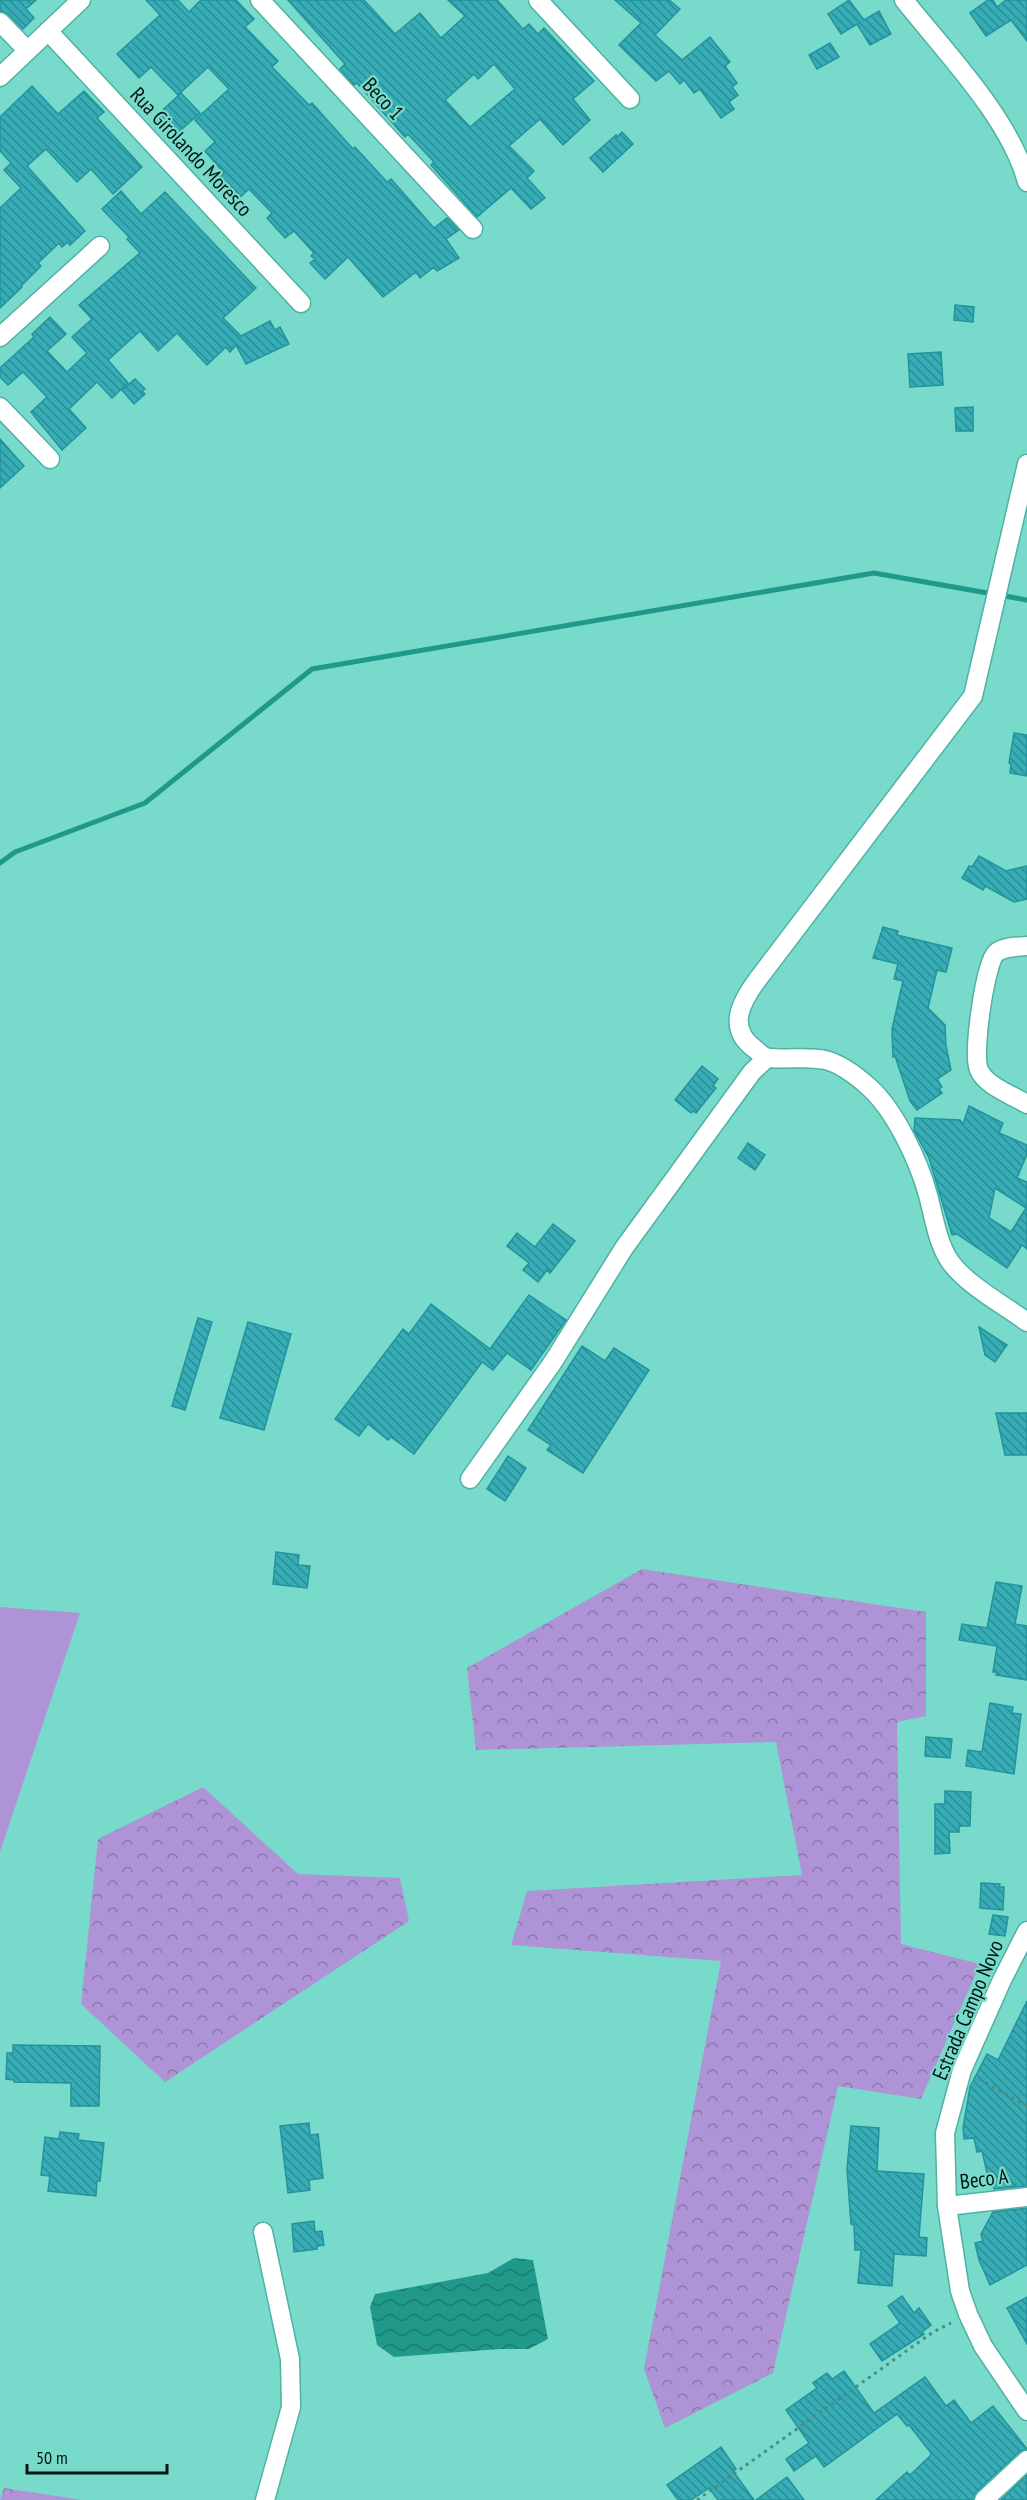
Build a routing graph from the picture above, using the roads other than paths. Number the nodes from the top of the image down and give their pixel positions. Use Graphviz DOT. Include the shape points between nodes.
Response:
graph roads {
  1 [pos="81,0"];
  2 [pos="260,0"];
  3 [pos="538,0"];
  4 [pos="904,0"];
  5 [pos="0,21"];
  6 [pos="48,31"];
  7 [pos="27,50"];
  8 [pos="0,76"];
  9 [pos="630,99"];
  10 [pos="1027,182"];
  11 [pos="473,229"];
  12 [pos="100,246"];
  13 [pos="301,303"];
  14 [pos="0,337"];
  15 [pos="0,407"];
  16 [pos="50,459"];
  17 [pos="1026,471"];
  18 [pos="1027,946"];
  19 [pos="767,1058"];
  20 [pos="1027,1104"];
  21 [pos="1027,1322"];
  22 [pos="470,1479"];
  23 [pos="1027,1931"];
  24 [pos="1027,2197"];
  25 [pos="947,2206"];
  26 [pos="263,2232"];
  27 [pos="1027,2411"];
  28 [pos="1027,2460"];
  29 [pos="265,2500"];
  30 [pos="984,2500"];
  1 -- 6 [label="street"];
  2 -- 11 [label="street, Beco 1"];
  3 -- 9 [label="street"];
  4 -- 10 [label="street" via="993,112"];
  5 -- 7 [label="street"];
  6 -- 7 [label="street"];
  6 -- 13 [label="street, Rua Girolando Moresco"];
  7 -- 8 [label="street"];
  12 -- 14 [label="street"];
  15 -- 16 [label="street"];
  17 -- 19 [label="street" via="973,696 743,1000 739,1011 741,1034"];
  18 -- 20 [label="street" via="1002,948 992,958 976,1062 985,1078"];
  19 -- 21 [label="street" via="825,1060 852,1072 873,1091 900,1128 917,1163 941,1246 950,1262"];
  19 -- 22 [label="street" via="752,1072 624,1248 553,1362"];
  23 -- 25 [label="street, Estrada Campo Novo" via="962,2070 945,2133"];
  24 -- 25 [label="street, Beco A"];
  25 -- 27 [label="street, Estrada Campo Novo" via="960,2291 968,2314 983,2346"];
  26 -- 29 [label="street" via="290,2359 291,2407"];
  28 -- 30 [label="street"];
}
